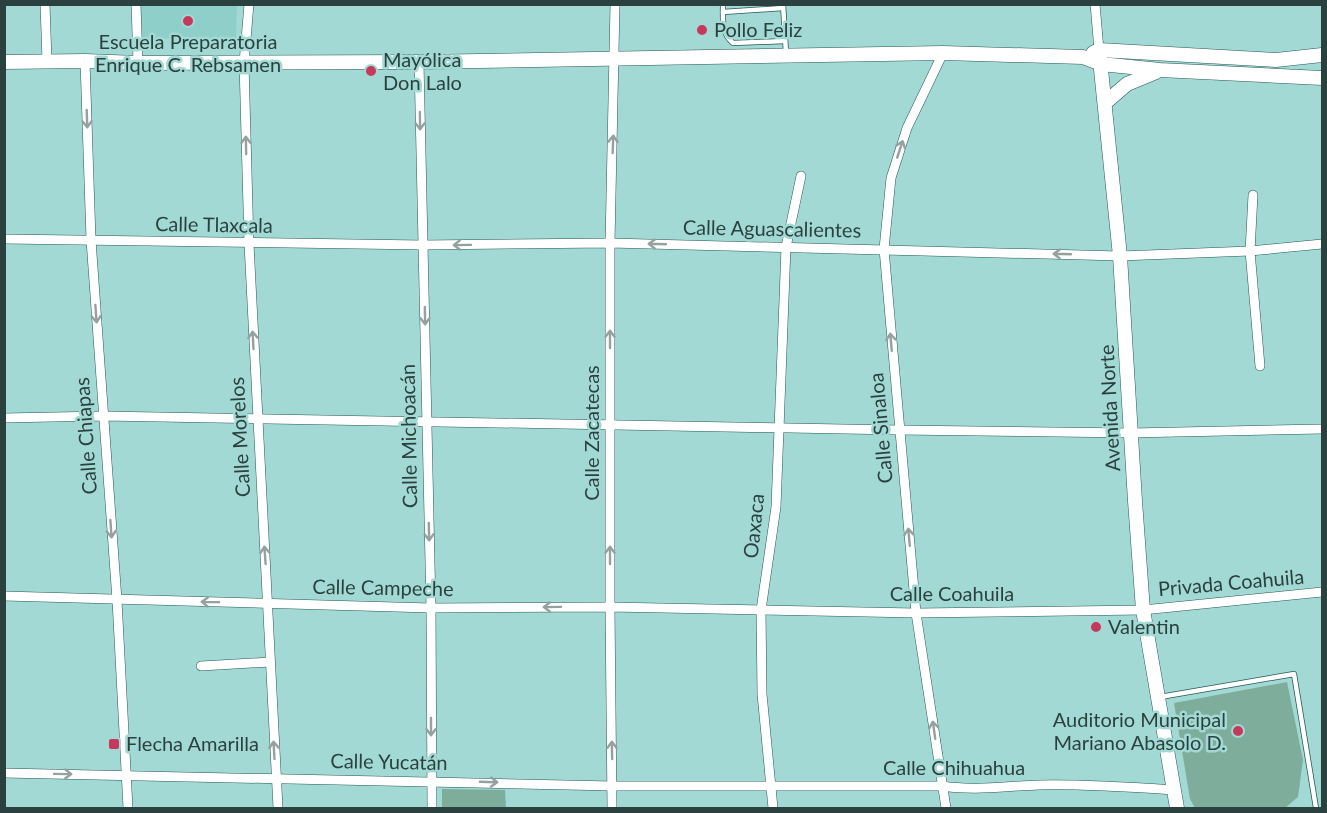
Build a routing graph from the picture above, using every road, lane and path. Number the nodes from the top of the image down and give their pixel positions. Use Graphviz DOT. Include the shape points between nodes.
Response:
graph roads {
  1 [pos="45,4"];
  2 [pos="136,4"];
  3 [pos="249,4"];
  4 [pos="615,4"];
  5 [pos="723,4"];
  6 [pos="1095,4"];
  7 [pos="783,6"];
  8 [pos="723,12"];
  9 [pos="785,41"];
  10 [pos="943,53"];
  11 [pos="1323,55"];
  12 [pos="786,56"];
  13 [pos="1100,57"];
  14 [pos="615,58"];
  15 [pos="1276,60"];
  16 [pos="47,61"];
  17 [pos="85,61"];
  18 [pos="4,62"];
  19 [pos="138,63"];
  20 [pos="244,63"];
  21 [pos="419,63"];
  22 [pos="1160,70"];
  23 [pos="1276,76"];
  24 [pos="1323,78"];
  25 [pos="1105,103"];
  26 [pos="801,176"];
  27 [pos="1253,195"];
  28 [pos="4,239"];
  29 [pos="91,240"];
  30 [pos="610,243"];
  31 [pos="249,244"];
  32 [pos="1323,244"];
  33 [pos="423,245"];
  34 [pos="786,247"];
  35 [pos="884,249"];
  36 [pos="1250,252"];
  37 [pos="1120,256"];
  38 [pos="1260,366"];
  39 [pos="103,416"];
  40 [pos="4,418"];
  41 [pos="257,420"];
  42 [pos="426,421"];
  43 [pos="610,426"];
  44 [pos="778,429"];
  45 [pos="1323,429"];
  46 [pos="899,430"];
  47 [pos="1131,433"];
  48 [pos="1323,592"];
  49 [pos="4,596"];
  50 [pos="117,600"];
  51 [pos="268,603"];
  52 [pos="610,607"];
  53 [pos="431,608"];
  54 [pos="761,610"];
  55 [pos="1143,610"];
  56 [pos="916,613"];
  57 [pos="270,662"];
  58 [pos="201,666"];
  59 [pos="1157,697"];
  60 [pos="4,773"];
  61 [pos="126,776"];
  62 [pos="276,778"];
  63 [pos="432,781"];
  64 [pos="613,786"];
  65 [pos="772,786"];
  66 [pos="942,786"];
  67 [pos="1173,790"];
  68 [pos="128,808"];
  69 [pos="278,808"];
  70 [pos="432,808"];
  71 [pos="612,808"];
  72 [pos="773,808"];
  73 [pos="946,808"];
  74 [pos="1177,808"];
  75 [pos="1316,808"];
  1 -- 16 [label="street"];
  2 -- 19 [label="street"];
  3 -- 20 [label="street, Calle Morelos"];
  4 -- 14 [label="street, Calle Zacatecas"];
  5 -- 8 [label="lane"];
  6 -- 13 [label="street, Avenida Norte"];
  7 -- 8 [label="lane"];
  7 -- 9 [label="lane"];
  8 -- 9 [label="lane" via="724,32 733,43"];
  9 -- 12 [label="lane"];
  10 -- 12 [label="main road"];
  10 -- 13 [label="main road"];
  35 -- 10 [label="street, Calle Sinaloa, one-way" via="891,177 907,128"];
  11 -- 15 [label="main road"];
  12 -- 14 [label="main road"];
  13 -- 15 [label="main road"];
  13 -- 22 [label="main road"];
  13 -- 25 [label="main road, Avenida Norte"];
  14 -- 21 [label="main road"];
  30 -- 14 [label="street, Calle Zacatecas, one-way"];
  15 -- 23 [label="main road"];
  16 -- 17 [label="main road"];
  16 -- 18 [label="main road"];
  17 -- 19 [label="main road"];
  17 -- 29 [label="street, Calle Chiapas, one-way"];
  19 -- 20 [label="main road"];
  20 -- 21 [label="main road"];
  31 -- 20 [label="street, Calle Morelos, one-way"];
  21 -- 33 [label="street, Calle Michoacán, one-way"];
  22 -- 23 [label="main road"];
  22 -- 25 [label="main road" via="1127,84"];
  23 -- 24 [label="main road"];
  25 -- 37 [label="main road, Avenida Norte"];
  26 -- 34 [label="street, Oaxaca"];
  27 -- 36 [label="street"];
  28 -- 29 [label="street, Calle Tlaxcala"];
  29 -- 31 [label="street, Calle Tlaxcala"];
  29 -- 39 [label="street, Calle Chiapas, one-way"];
  30 -- 33 [label="street, Calle Aguascalientes, one-way"];
  34 -- 30 [label="street, Calle Aguascalientes, one-way"];
  43 -- 30 [label="street, Calle Zacatecas, one-way"];
  31 -- 33 [label="street, Calle Tlaxcala"];
  41 -- 31 [label="street, Calle Morelos, one-way"];
  32 -- 36 [label="street, Calle Aguascalientes"];
  33 -- 42 [label="street, Calle Michoacán, one-way"];
  34 -- 35 [label="street, Calle Aguascalientes"];
  34 -- 44 [label="street, Oaxaca"];
  37 -- 35 [label="street, Calle Aguascalientes, one-way"];
  46 -- 35 [label="street, Calle Sinaloa, one-way"];
  36 -- 37 [label="street, Calle Aguascalientes"];
  36 -- 38 [label="street"];
  37 -- 47 [label="main road, Avenida Norte"];
  39 -- 40 [label="street"];
  39 -- 41 [label="street"];
  39 -- 50 [label="street, Calle Chiapas, one-way"];
  41 -- 42 [label="street"];
  51 -- 41 [label="street, Calle Morelos, one-way"];
  42 -- 43 [label="street"];
  42 -- 53 [label="street, Calle Michoacán, one-way"];
  43 -- 44 [label="street"];
  52 -- 43 [label="street, Calle Zacatecas, one-way"];
  44 -- 46 [label="street"];
  44 -- 54 [label="street, Oaxaca" via="776,507"];
  45 -- 47 [label="street"];
  46 -- 47 [label="street"];
  56 -- 46 [label="street, Calle Sinaloa, one-way"];
  47 -- 55 [label="main road, Avenida Norte"];
  48 -- 55 [label="street, Privada Coahuila"];
  49 -- 50 [label="street, Calle Campeche"];
  51 -- 50 [label="street, Calle Campeche, one-way"];
  50 -- 61 [label="street, Calle Chiapas"];
  51 -- 53 [label="street, Calle Campeche"];
  51 -- 57 [label="street, Calle Morelos"];
  52 -- 53 [label="street, Calle Campeche, one-way"];
  52 -- 54 [label="street, Calle Campeche"];
  64 -- 52 [label="street, Calle Zacatecas, one-way"];
  53 -- 63 [label="street, Calle Michoacán, one-way"];
  54 -- 56 [label="street, Calle Coahuila"];
  54 -- 65 [label="street, Oaxaca" via="762,694"];
  55 -- 56 [label="street, Calle Coahuila"];
  55 -- 59 [label="main road, Avenida Norte"];
  66 -- 56 [label="street, Calle Sinaloa, one-way"];
  57 -- 58 [label="street"];
  62 -- 57 [label="street, Calle Morelos, one-way"];
  59 -- 67 [label="main road, Avenida Norte"];
  59 -- 75 [label="lane" via="1294,674"];
  60 -- 61 [label="street, Calle Yucatán, one-way"];
  61 -- 62 [label="street, Calle Yucatán"];
  61 -- 68 [label="street, Calle Chiapas"];
  62 -- 63 [label="street, Calle Yucatán"];
  62 -- 69 [label="street, Calle Morelos"];
  63 -- 64 [label="street, Calle Yucatán, one-way"];
  63 -- 70 [label="street, Calle Michoacán"];
  64 -- 65 [label="street, Calle Yucatán"];
  64 -- 71 [label="street, Calle Zacatecas"];
  65 -- 66 [label="street, Calle Chihuahua"];
  65 -- 72 [label="street, Oaxaca"];
  66 -- 67 [label="street, Calle Chihuahua" via="964,790 1036,785"];
  66 -- 73 [label="street, Calle Sinaloa"];
  67 -- 74 [label="main road, Avenida Norte"];
}
